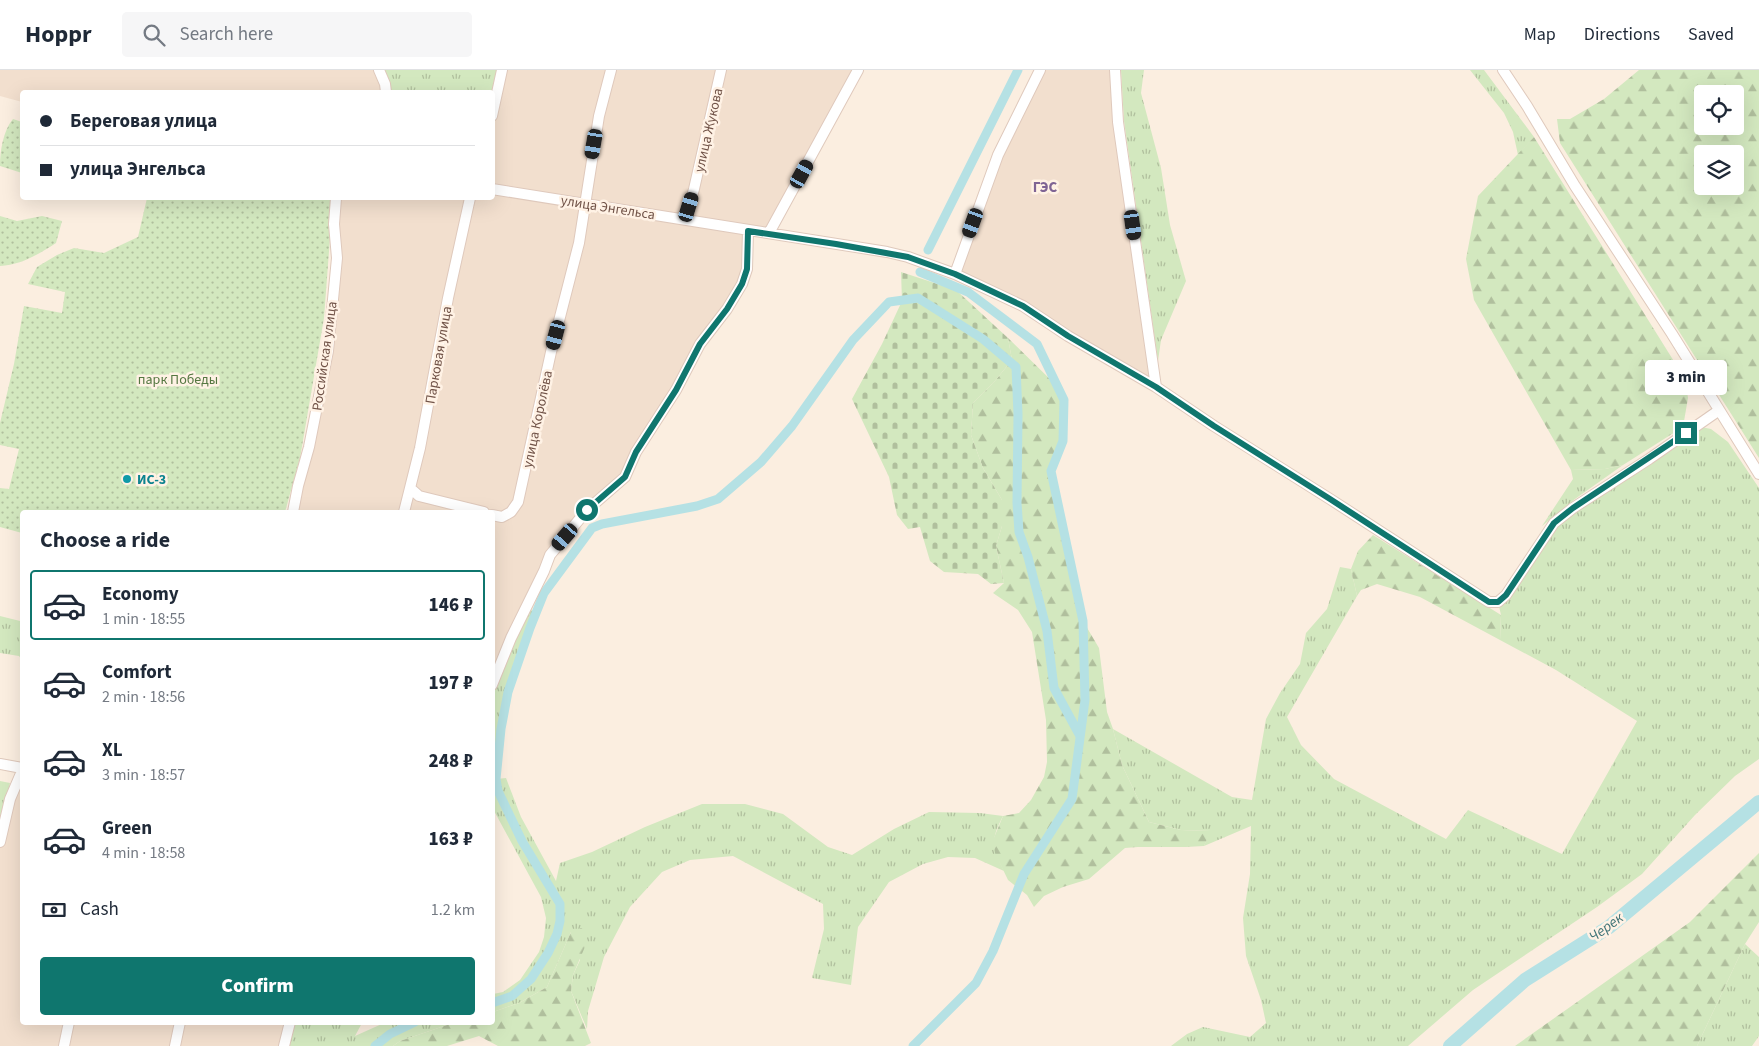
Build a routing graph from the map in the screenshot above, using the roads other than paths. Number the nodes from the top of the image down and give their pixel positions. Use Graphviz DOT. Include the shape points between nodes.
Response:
graph roads {
  1 [pos="379,70"];
  2 [pos="502,70"];
  3 [pos="611,70"];
  4 [pos="722,70"];
  5 [pos="858,70"];
  6 [pos="1040,70"];
  7 [pos="1115,70"];
  8 [pos="1503,70"];
  9 [pos="386,90"];
  10 [pos="495,102"];
  11 [pos="495,188"];
  12 [pos="336,200"];
  13 [pos="470,200"];
  14 [pos="584,203"];
  15 [pos="683,218"];
  16 [pos="748,231"];
  17 [pos="769,233"];
  18 [pos="955,274"];
  19 [pos="1156,387"];
  20 [pos="1718,411"];
  21 [pos="1759,474"];
  22 [pos="410,488"];
  23 [pos="419,496"];
  24 [pos="405,508"];
  25 [pos="293,510"];
  26 [pos="476,510"];
  27 [pos="495,516"];
  28 [pos="495,678"];
  29 [pos="0,764"];
  30 [pos="20,769"];
  31 [pos="20,775"];
  32 [pos="0,842"];
  33 [pos="68,1025"];
  34 [pos="179,1025"];
  35 [pos="289,1025"];
  36 [pos="64,1046"];
  37 [pos="175,1046"];
  38 [pos="284,1046"];
  1 -- 9 [label="street"];
  2 -- 10 [label="street"];
  3 -- 14 [label="street, улица Королёва" via="599,116"];
  4 -- 15 [label="street, улица Жукова" via="694,189"];
  5 -- 17 [label="street"];
  6 -- 18 [label="street" via="998,155"];
  7 -- 19 [label="street" via="1118,122"];
  8 -- 20 [label="street"];
  11 -- 14 [label="street, улица Энгельса"];
  12 -- 25 [label="street, Российская улица" via="337,258 328,351"];
  13 -- 22 [label="street, Парковая улица"];
  14 -- 15 [label="street, улица Энгельса"];
  14 -- 27 [label="street, улица Королёва" via="579,243 518,502 511,512 502,517"];
  15 -- 16 [label="street, улица Энгельса"];
  16 -- 17 [label="street, улица Энгельса"];
  16 -- 28 [label="street" via="747,269 742,284 700,344 676,390 636,452 625,477 587,510 550,554"];
  17 -- 18 [label="street, улица Энгельса" via="887,252"];
  18 -- 19 [label="street, улица Энгельса" via="1023,306"];
  19 -- 20 [label="street, улица Энгельса" via="1489,602 1498,602 1506,595 1554,523"];
  20 -- 21 [label="street"];
  22 -- 23 [label="street"];
  22 -- 24 [label="street, Парковая улица"];
  23 -- 24 [label="street"];
  23 -- 26 [label="street"];
  29 -- 30 [label="street"];
  31 -- 32 [label="street" via="10,799"];
  33 -- 36 [label="street"];
  34 -- 37 [label="street"];
  35 -- 38 [label="street"];
}
